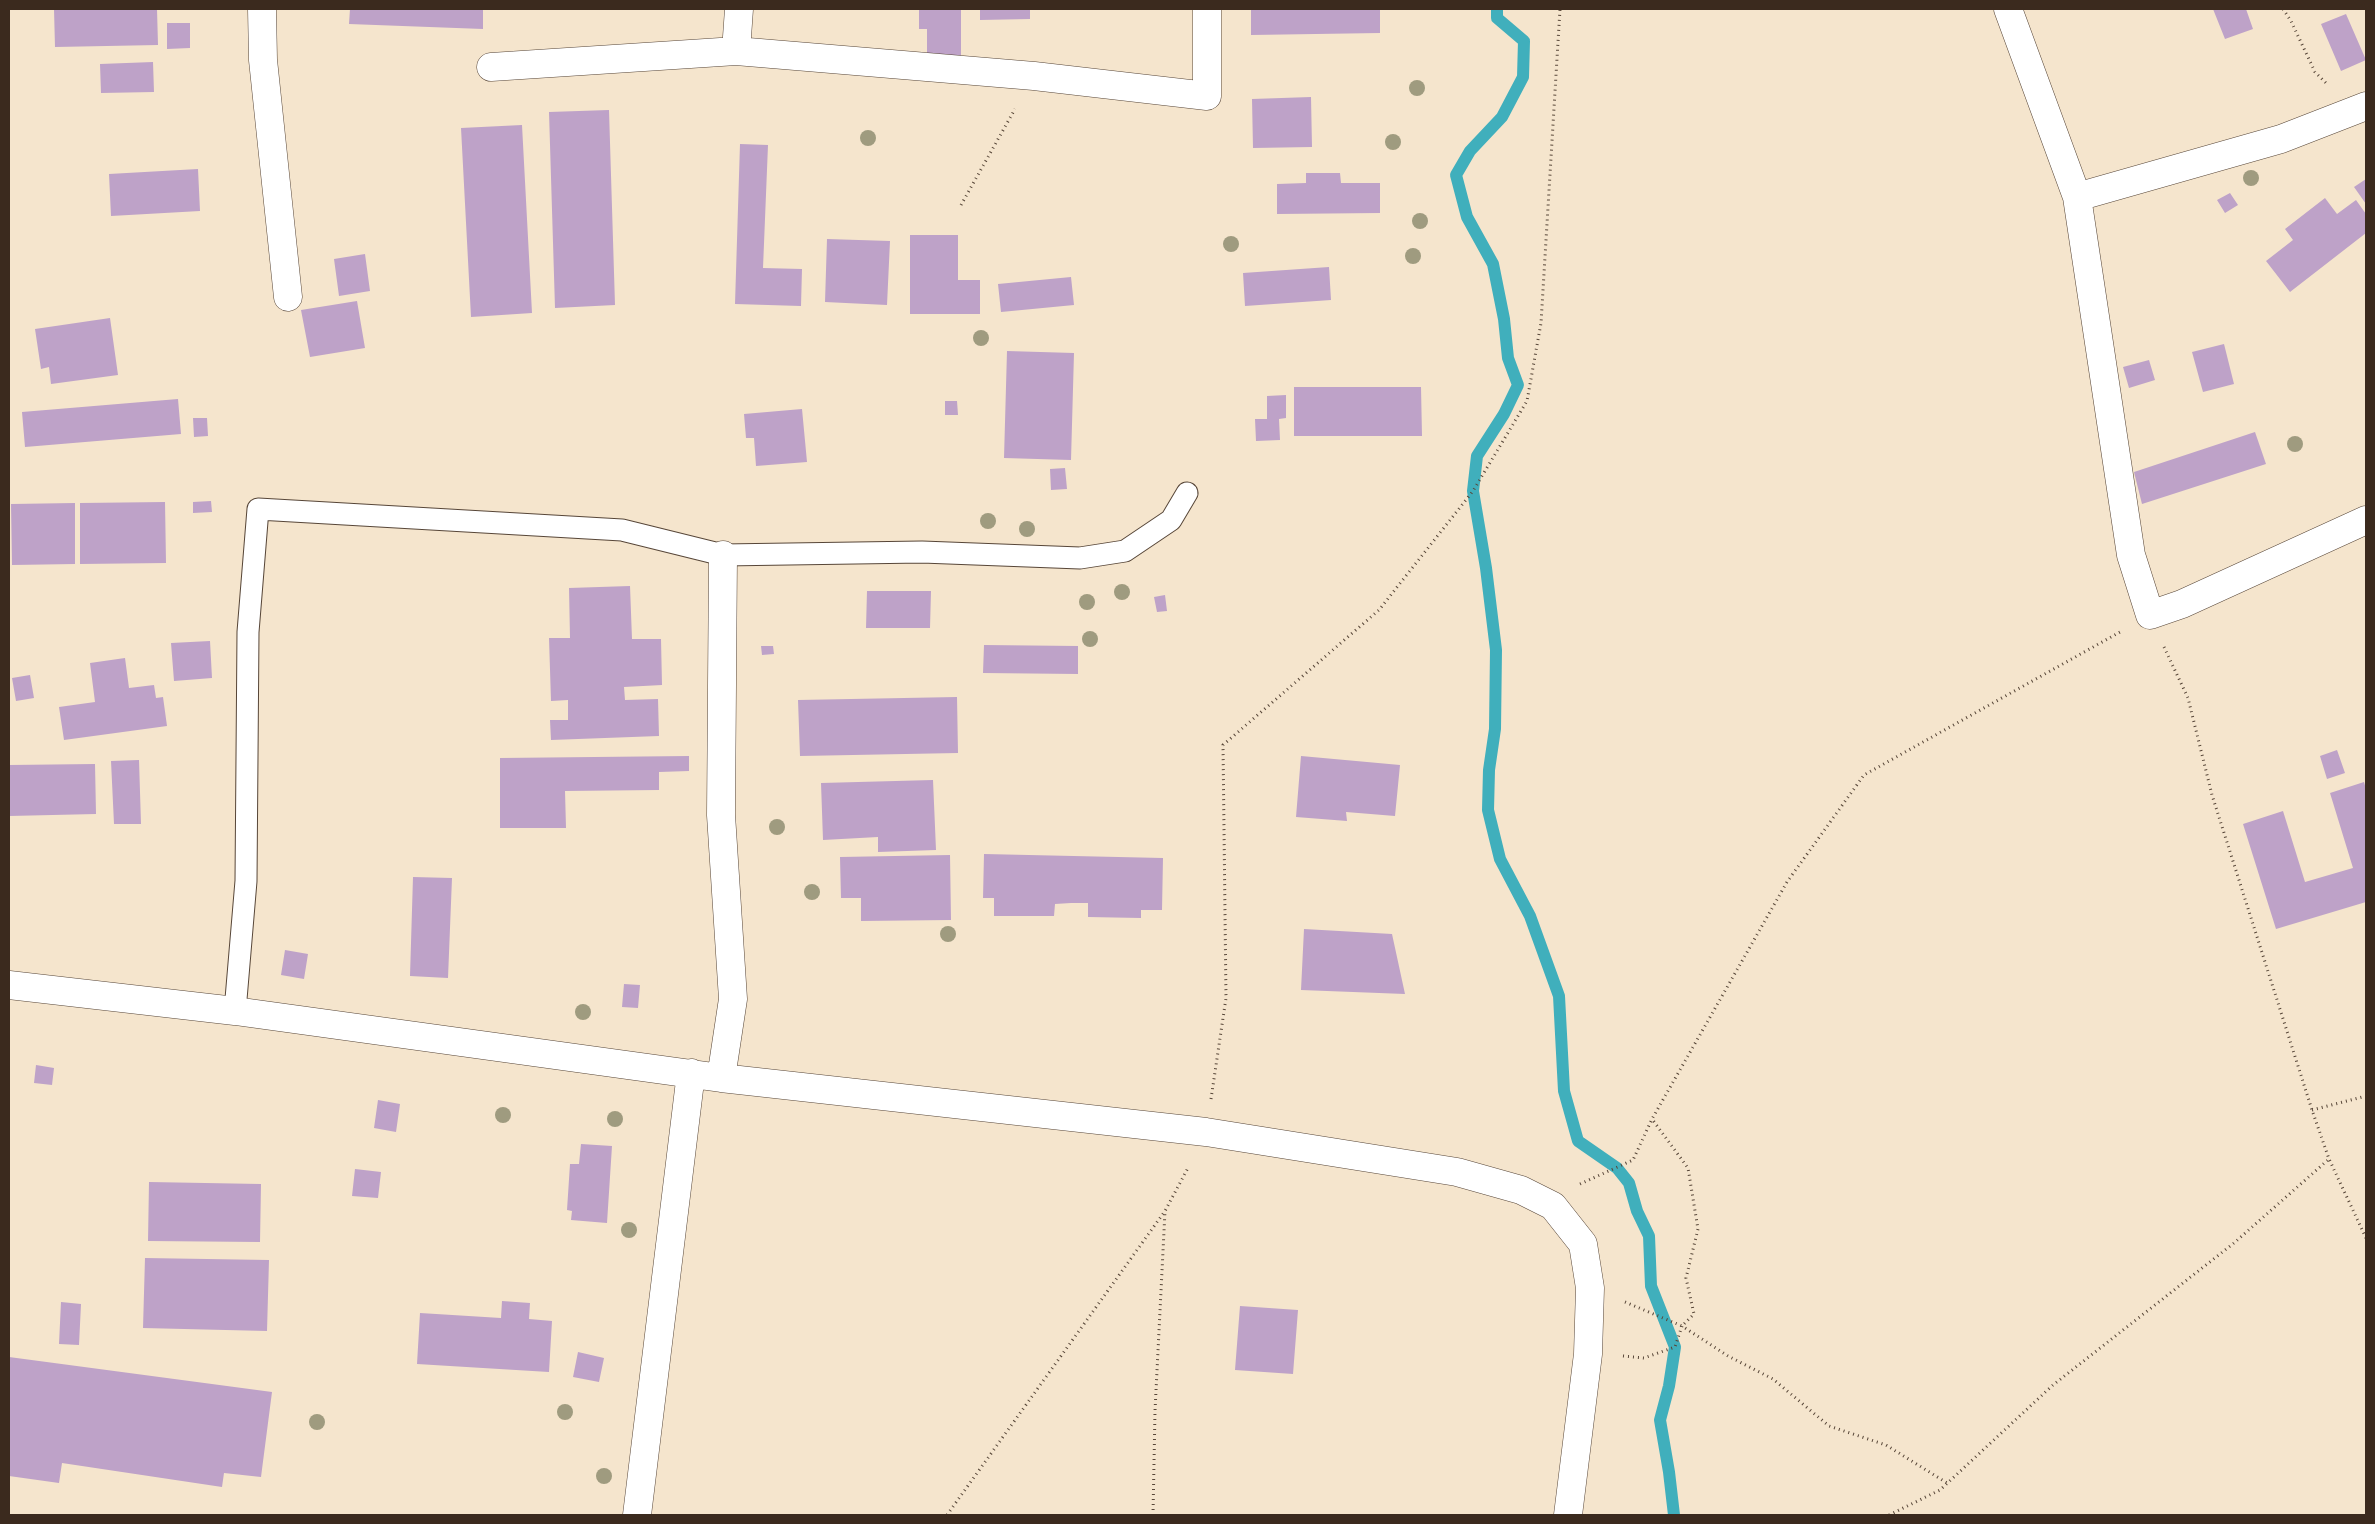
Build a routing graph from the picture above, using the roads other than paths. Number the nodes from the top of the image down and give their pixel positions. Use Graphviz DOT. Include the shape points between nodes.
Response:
graph roads {
  1 [pos="262,9"];
  2 [pos="739,9"];
  3 [pos="1207,9"];
  4 [pos="2008,9"];
  5 [pos="736,52"];
  6 [pos="491,67"];
  7 [pos="2361,109"];
  8 [pos="2077,197"];
  9 [pos="288,297"];
  10 [pos="1187,493"];
  11 [pos="2366,520"];
  12 [pos="723,554"];
  13 [pos="9,986"];
  14 [pos="235,1011"];
  15 [pos="691,1073"];
  16 [pos="721,1078"];
  17 [pos="637,1515"];
  18 [pos="1568,1515"];
  1 -- 9 [label="street" via="263,60"];
  2 -- 5 [label="street"];
  3 -- 5 [label="street" via="1207,96 1034,76"];
  4 -- 8 [label="street"];
  5 -- 6 [label="street"];
  7 -- 8 [label="street" via="2281,139"];
  8 -- 11 [label="street" via="2131,555 2150,616"];
  10 -- 12 [label="lane" via="1171,520 1125,551 1089,556 922,552"];
  12 -- 14 [label="lane" via="622,530 258,509 248,632 246,881"];
  12 -- 16 [label="street" via="721,815 733,999"];
  13 -- 14 [label="street"];
  14 -- 15 [label="street"];
  15 -- 16 [label="street"];
  15 -- 17 [label="street"];
  16 -- 18 [label="street" via="1206,1132 1456,1172 1521,1190 1553,1206 1583,1244 1590,1288 1588,1354"];
}
